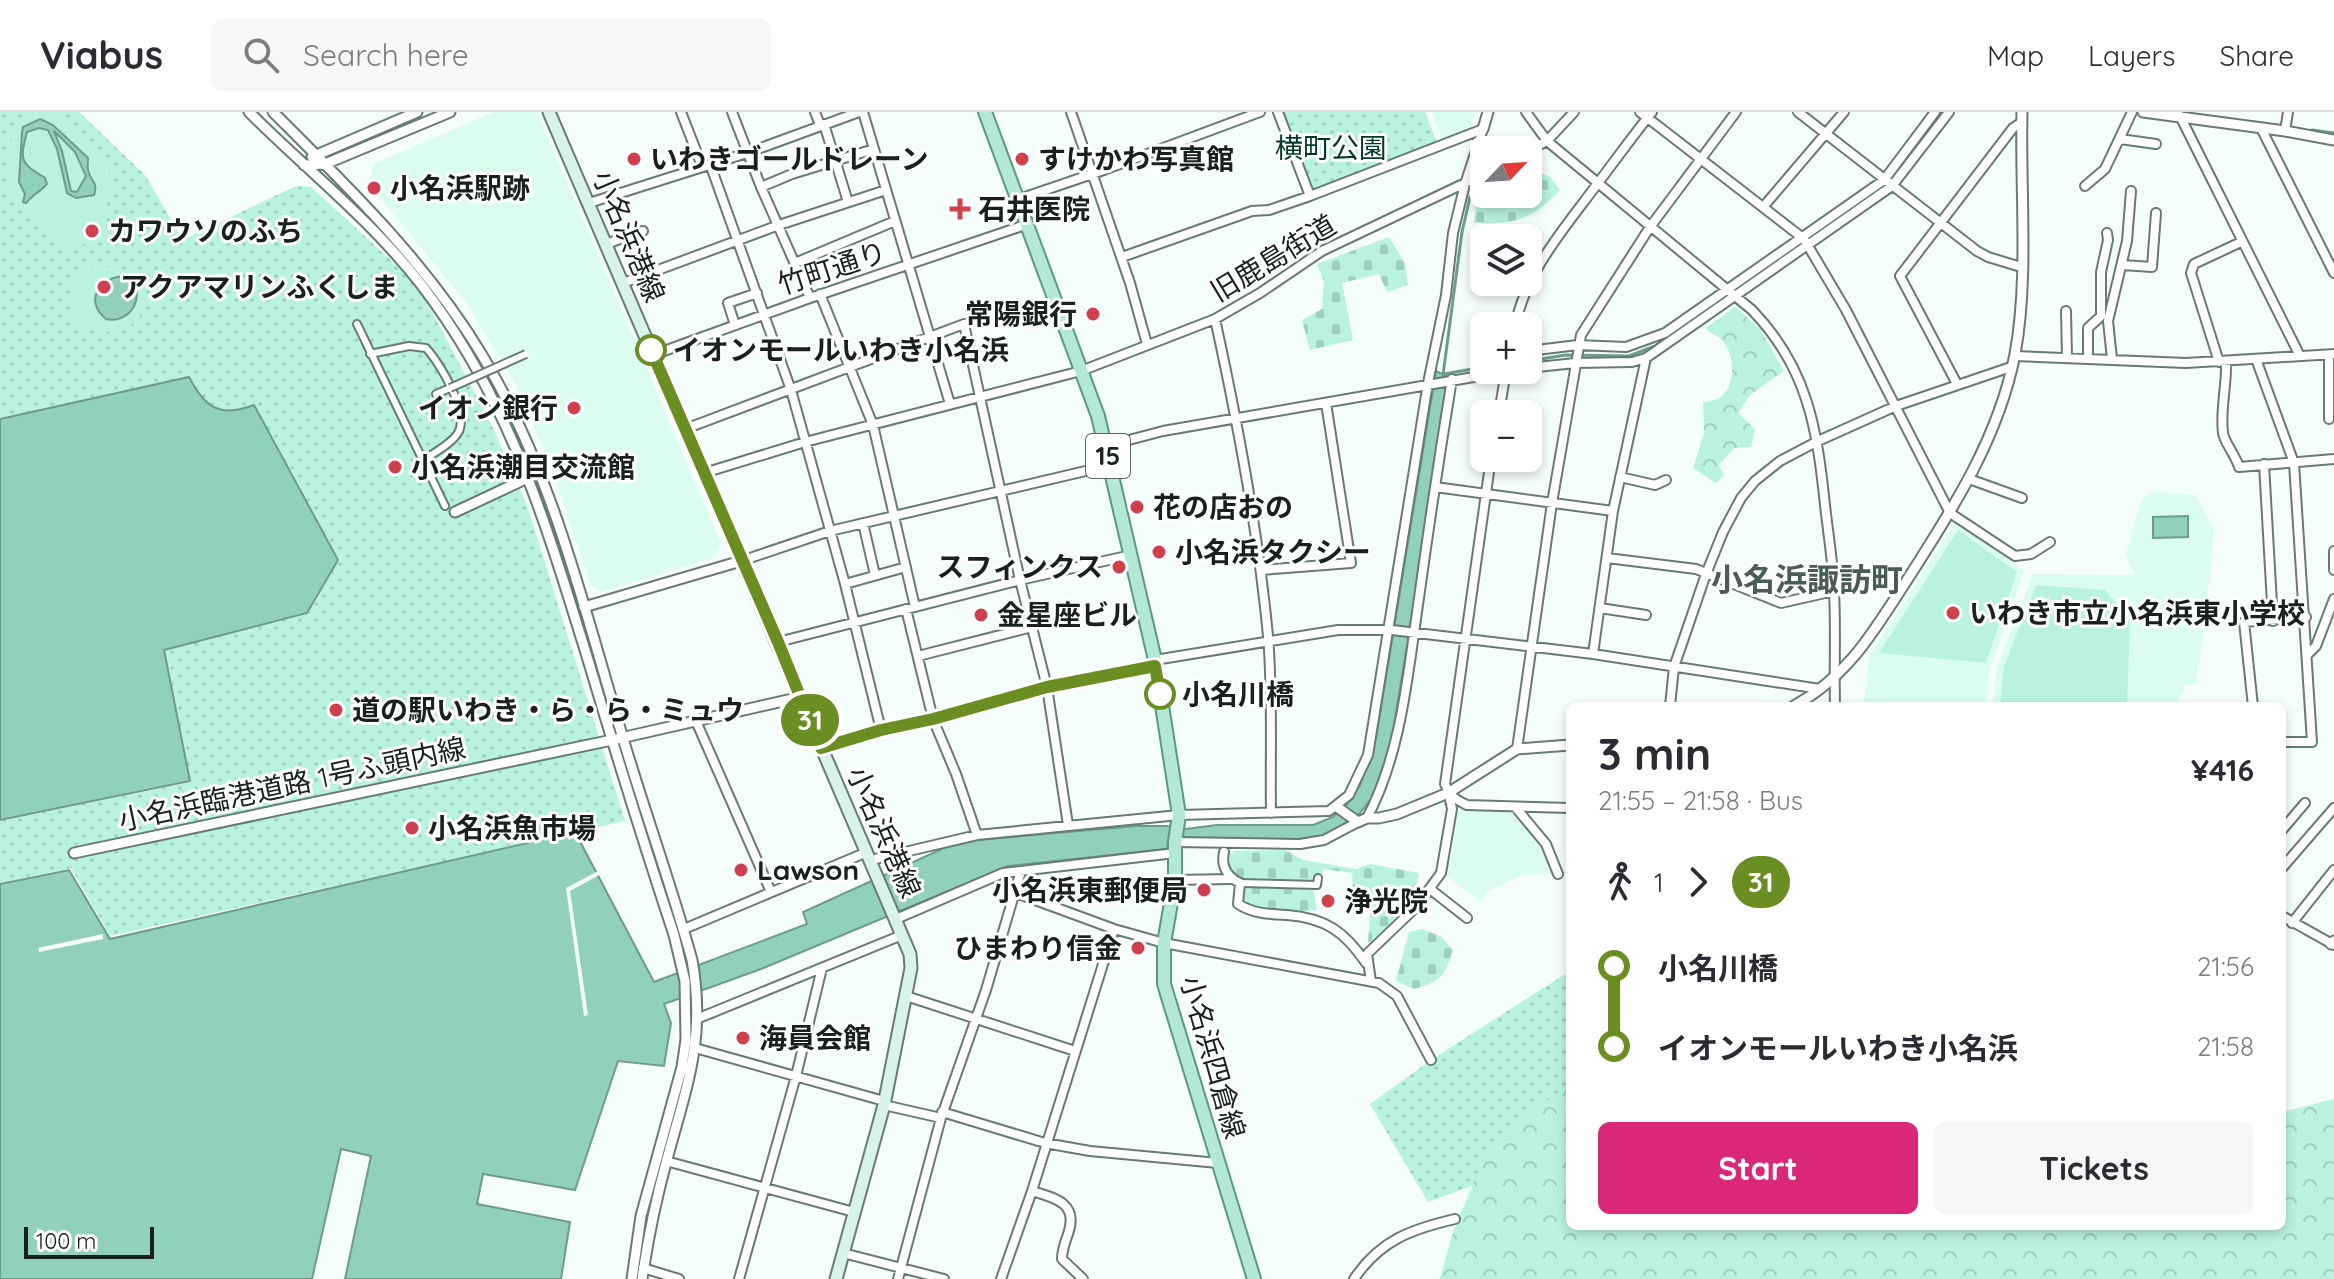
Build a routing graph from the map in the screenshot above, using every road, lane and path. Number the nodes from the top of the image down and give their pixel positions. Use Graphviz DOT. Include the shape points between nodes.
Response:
graph roads {
  1 [pos="249,112"];
  2 [pos="273,112"];
  3 [pos="417,112"];
  4 [pos="450,112"];
  5 [pos="549,112"];
  6 [pos="681,112"];
  7 [pos="732,112"];
  8 [pos="815,112"];
  9 [pos="861,112"];
  10 [pos="985,112"];
  11 [pos="1071,112"];
  12 [pos="1260,112"];
  13 [pos="1278,112"];
  14 [pos="1488,112"];
  15 [pos="1526,112"];
  16 [pos="1574,112"];
  17 [pos="1736,112"];
  18 [pos="1798,112"];
  19 [pos="1844,112"];
  20 [pos="1935,112"];
  21 [pos="1949,112"];
  22 [pos="2132,112"];
  23 [pos="2143,112"];
  24 [pos="2288,112"];
  25 [pos="1646,114"];
  26 [pos="2180,116"];
  27 [pos="2022,117"];
  28 [pos="822,124"];
  29 [pos="2261,128"];
  30 [pos="1483,129"];
  31 [pos="2285,131"];
  32 [pos="1825,134"];
  33 [pos="2120,139"];
  34 [pos="2334,140"];
  35 [pos="1547,141"];
  36 [pos="1542,144"];
  37 [pos="2156,144"];
  38 [pos="874,149"];
  39 [pos="747,153"];
  40 [pos="315,154"];
  41 [pos="1701,160"];
  42 [pos="835,161"];
  43 [pos="325,164"];
  44 [pos="304,165"];
  45 [pos="706,165"];
  46 [pos="1094,174"];
  47 [pos="1470,181"];
  48 [pos="1888,183"];
  49 [pos="1465,184"];
  50 [pos="1597,184"];
  51 [pos="2085,186"];
  52 [pos="761,187"];
  53 [pos="886,190"];
  54 [pos="2131,191"];
  55 [pos="1310,196"];
  56 [pos="1016,200"];
  57 [pos="848,202"];
  58 [pos="589,203"];
  59 [pos="1764,206"];
  60 [pos="2156,213"];
  61 [pos="895,221"];
  62 [pos="1940,224"];
  63 [pos="779,225"];
  64 [pos="1025,225"];
  65 [pos="1650,227"];
  66 [pos="643,231"];
  67 [pos="2107,233"];
  68 [pos="738,242"];
  69 [pos="1806,242"];
  70 [pos="2241,242"];
  71 [pos="606,244"];
  72 [pos="1122,257"];
  73 [pos="795,263"];
  74 [pos="2122,265"];
  75 [pos="908,266"];
  76 [pos="2021,267"];
  77 [pos="2334,273"];
  78 [pos="623,283"];
  79 [pos="1727,289"];
  80 [pos="757,293"];
  81 [pos="815,296"];
  82 [pos="1735,296"];
  83 [pos="2066,311"];
  84 [pos="1518,312"];
  85 [pos="764,314"];
  86 [pos="1215,319"];
  87 [pos="357,324"];
  88 [pos="735,325"];
  89 [pos="928,337"];
  90 [pos="1147,344"];
  91 [pos="1542,352"];
  92 [pos="371,354"];
  93 [pos="526,354"];
  94 [pos="2331,354"];
  95 [pos="653,355"];
  96 [pos="1576,355"];
  97 [pos="2015,356"];
  98 [pos="2300,356"];
  99 [pos="1646,358"];
  100 [pos="2067,358"];
  101 [pos="2088,359"];
  102 [pos="2112,359"];
  103 [pos="2256,359"];
  104 [pos="2223,362"];
  105 [pos="1542,364"];
  106 [pos="850,367"];
  107 [pos="2011,367"];
  108 [pos="1081,371"];
  109 [pos="1470,376"];
  110 [pos="1451,379"];
  111 [pos="1430,383"];
  112 [pos="1957,384"];
  113 [pos="450,388"];
  114 [pos="791,390"];
  115 [pos="436,394"];
  116 [pos="982,397"];
  117 [pos="1326,403"];
  118 [pos="950,404"];
  119 [pos="1896,406"];
  120 [pos="1237,419"];
  121 [pos="2329,419"];
  122 [pos="873,425"];
  123 [pos="685,429"];
  124 [pos="1818,441"];
  125 [pos="805,442"];
  126 [pos="1106,446"];
  127 [pos="2334,459"];
  128 [pos="423,460"];
  129 [pos="2294,463"];
  130 [pos="2264,464"];
  131 [pos="1111,465"];
  132 [pos="540,472"];
  133 [pos="1489,472"];
  134 [pos="704,473"];
  135 [pos="529,477"];
  136 [pos="1620,477"];
  137 [pos="1969,479"];
  138 [pos="1666,480"];
  139 [pos="1435,487"];
  140 [pos="1000,489"];
  141 [pos="1485,493"];
  142 [pos="2022,498"];
  143 [pos="1552,503"];
  144 [pos="445,506"];
  145 [pos="1613,511"];
  146 [pos="455,512"];
  147 [pos="1950,513"];
  148 [pos="896,516"];
  149 [pos="863,523"];
  150 [pos="830,531"];
  151 [pos="2050,542"];
  152 [pos="2334,551"];
  153 [pos="1131,555"];
  154 [pos="1607,558"];
  155 [pos="741,561"];
  156 [pos="906,567"];
  157 [pos="1261,570"];
  158 [pos="2334,570"];
  159 [pos="1706,574"];
  160 [pos="875,575"];
  161 [pos="1020,580"];
  162 [pos="845,584"];
  163 [pos="1834,591"];
  164 [pos="2334,599"];
  165 [pos="584,607"];
  166 [pos="911,608"];
  167 [pos="1600,608"];
  168 [pos="1646,615"];
  169 [pos="2306,617"];
  170 [pos="2273,621"];
  171 [pos="854,622"];
  172 [pos="1032,627"];
  173 [pos="1390,630"];
  174 [pos="1413,631"];
  175 [pos="1465,639"];
  176 [pos="1268,640"];
  177 [pos="778,642"];
  178 [pos="1531,647"];
  179 [pos="1593,654"];
  180 [pos="2308,654"];
  181 [pos="918,656"];
  182 [pos="1155,663"];
  183 [pos="1674,667"];
  184 [pos="1834,678"];
  185 [pos="1047,687"];
  186 [pos="1820,689"];
  187 [pos="801,697"];
  188 [pos="1670,702"];
  189 [pos="1800,702"];
  190 [pos="1835,702"];
  191 [pos="2253,702"];
  192 [pos="933,719"];
  193 [pos="696,721"];
  194 [pos="881,730"];
  195 [pos="617,739"];
  196 [pos="2286,742"];
  197 [pos="1566,745"];
  198 [pos="821,748"];
  199 [pos="1517,749"];
  200 [pos="1448,793"];
  201 [pos="2305,803"];
  202 [pos="1514,807"];
  203 [pos="1338,808"];
  204 [pos="1566,808"];
  205 [pos="2334,808"];
  206 [pos="1271,813"];
  207 [pos="1179,819"];
  208 [pos="1360,820"];
  209 [pos="1068,825"];
  210 [pos="2286,825"];
  211 [pos="977,835"];
  212 [pos="1175,848"];
  213 [pos="1224,852"];
  214 [pos="74,853"];
  215 [pos="871,860"];
  216 [pos="2286,863"];
  217 [pos="2334,870"];
  218 [pos="1021,871"];
  219 [pos="1558,874"];
  220 [pos="1318,878"];
  221 [pos="1175,880"];
  222 [pos="1235,881"];
  223 [pos="1430,889"];
  224 [pos="771,892"];
  225 [pos="1016,893"];
  226 [pos="894,915"];
  227 [pos="1467,918"];
  228 [pos="2286,919"];
  229 [pos="2286,920"];
  230 [pos="684,929"];
  231 [pos="1114,929"];
  232 [pos="902,935"];
  233 [pos="1164,943"];
  234 [pos="2333,943"];
  235 [pos="687,962"];
  236 [pos="1369,967"];
  237 [pos="822,968"];
  238 [pos="1371,981"];
  239 [pos="906,996"];
  240 [pos="692,999"];
  241 [pos="699,1018"];
  242 [pos="975,1019"];
  243 [pos="695,1048"];
  244 [pos="1075,1051"];
  245 [pos="1431,1060"];
  246 [pos="796,1076"];
  247 [pos="884,1103"];
  248 [pos="942,1115"];
  249 [pos="1045,1143"];
  250 [pos="666,1161"];
  251 [pos="1218,1163"];
  252 [pos="764,1187"];
  253 [pos="1032,1191"];
  254 [pos="854,1212"];
  255 [pos="1455,1219"];
  256 [pos="843,1253"];
  257 [pos="901,1267"];
  258 [pos="643,1274"];
  259 [pos="632,1279"];
  260 [pos="679,1279"];
  261 [pos="739,1279"];
  262 [pos="836,1279"];
  263 [pos="898,1279"];
  264 [pos="944,1279"];
  265 [pos="1001,1279"];
  266 [pos="1083,1279"];
  267 [pos="1254,1279"];
  268 [pos="1354,1279"];
  1 -- 44 [label="street"];
  2 -- 40 [label="street"];
  3 -- 40 [label="street"];
  4 -- 43 [label="street"];
  5 -- 58 [label="main road, 小名浜港線"];
  6 -- 45 [label="street"];
  7 -- 39 [label="street"];
  8 -- 28 [label="street"];
  9 -- 28 [label="street"];
  9 -- 38 [label="street"];
  10 -- 56 [label="main road, 15"];
  11 -- 46 [label="street"];
  12 -- 46 [label="street"];
  13 -- 55 [label="street"];
  14 -- 30 [label="street"];
  15 -- 35 [label="street"];
  16 -- 35 [label="street"];
  17 -- 41 [label="street"];
  18 -- 32 [label="street"];
  19 -- 32 [label="street"];
  20 -- 48 [label="street"];
  21 -- 48 [label="street"];
  22 -- 33 [label="street"];
  23 -- 26 [label="street"];
  24 -- 31 [label="street"];
  25 -- 41 [label="street"];
  25 -- 50 [label="street"];
  26 -- 29 [label="street"];
  26 -- 70 [label="street"];
  27 -- 62 [label="street"];
  27 -- 76 [label="street"];
  28 -- 39 [label="street"];
  28 -- 42 [label="street"];
  29 -- 31 [label="street"];
  29 -- 77 [label="street"];
  30 -- 49 [label="street"];
  30 -- 55 [label="street"];
  31 -- 34 [label="street"];
  32 -- 48 [label="street"];
  32 -- 59 [label="street"];
  33 -- 37 [label="street"];
  33 -- 51 [label="street" via="2105,169"];
  35 -- 36 [label="street"];
  35 -- 50 [label="street"];
  38 -- 42 [label="street"];
  38 -- 53 [label="street"];
  39 -- 45 [label="street"];
  39 -- 52 [label="street"];
  40 -- 43 [label="street"];
  40 -- 44 [label="street"];
  41 -- 59 [label="street"];
  41 -- 65 [label="street"];
  42 -- 52 [label="street"];
  42 -- 57 [label="street"];
  43 -- 44 [label="street"];
  43 -- 132 [label="street" via="439,291 482,355"];
  44 -- 135 [label="street" via="360,216 420,283 471,359"];
  45 -- 58 [label="street"];
  45 -- 68 [label="street"];
  46 -- 56 [label="street"];
  46 -- 72 [label="street"];
  47 -- 49 [label="street, 旧鹿島街道"];
  48 -- 62 [label="street"];
  48 -- 69 [label="street"];
  49 -- 86 [label="street, 旧鹿島街道" via="1322,251"];
  49 -- 111 [label="street"];
  50 -- 65 [label="street"];
  50 -- 84 [label="street" via="1536,270"];
  52 -- 63 [label="street"];
  53 -- 57 [label="street"];
  53 -- 61 [label="street"];
  54 -- 74 [label="street"];
  55 -- 72 [label="street"];
  56 -- 64 [label="main road, 15"];
  57 -- 63 [label="street"];
  58 -- 71 [label="main road, 小名浜港線"];
  59 -- 69 [label="street"];
  60 -- 74 [label="street" via="2152,267"];
  61 -- 73 [label="street"];
  61 -- 75 [label="street"];
  62 -- 76 [label="street" via="1983,255"];
  62 -- 112 [label="street" via="1900,276"];
  63 -- 68 [label="street"];
  63 -- 73 [label="street"];
  64 -- 75 [label="street, 竹町通り"];
  64 -- 108 [label="main road, 15"];
  65 -- 79 [label="street"];
  65 -- 96 [label="street" via="1581,335"];
  66 -- 71 [label="street"];
  67 -- 101 [label="street" via="2101,316 2088,328"];
  68 -- 78 [label="street"];
  68 -- 80 [label="street"];
  69 -- 79 [label="street"];
  69 -- 82 [label="street"];
  69 -- 119 [label="street"];
  70 -- 98 [label="street"];
  70 -- 104 [label="street" via="2194,264 2191,273"];
  71 -- 78 [label="main road, 小名浜港線"];
  72 -- 90 [label="street"];
  73 -- 81 [label="street"];
  74 -- 102 [label="street" via="2108,321"];
  75 -- 81 [label="street, 竹町通り"];
  75 -- 89 [label="street"];
  76 -- 97 [label="street"];
  78 -- 95 [label="main road, 小名浜港線"];
  79 -- 82 [label="street"];
  79 -- 96 [label="street" via="1665,333 1626,347"];
  80 -- 85 [label="street"];
  80 -- 88 [label="street" via="728,303"];
  81 -- 85 [label="street, 竹町通り"];
  81 -- 106 [label="street"];
  82 -- 99 [label="street"];
  82 -- 124 [label="street" via="1765,324 1794,367"];
  83 -- 100 [label="street"];
  85 -- 88 [label="street, 竹町通り"];
  85 -- 114 [label="street"];
  86 -- 90 [label="street, 旧鹿島街道"];
  86 -- 120 [label="street"];
  87 -- 92 [label="street"];
  88 -- 95 [label="street, 竹町通り"];
  89 -- 106 [label="street"];
  89 -- 116 [label="street" via="964,324"];
  89 -- 118 [label="street"];
  90 -- 108 [label="street, 旧鹿島街道"];
  91 -- 96 [label="street"];
  92 -- 113 [label="street" via="426,348"];
  92 -- 128 [label="street"];
  93 -- 113 [label="street, bridge"];
  94 -- 98 [label="street"];
  94 -- 121 [label="street"];
  95 -- 123 [label="main road, 小名浜港線"];
  96 -- 99 [label="street" via="1632,362"];
  96 -- 105 [label="street"];
  96 -- 143 [label="street"];
  97 -- 100 [label="street"];
  97 -- 107 [label="street"];
  98 -- 103 [label="street"];
  99 -- 136 [label="street"];
  100 -- 101 [label="street"];
  101 -- 102 [label="street"];
  102 -- 104 [label="street"];
  103 -- 104 [label="street"];
  103 -- 129 [label="street"];
  104 -- 130 [label="street" via="2224,439 2239,467"];
  106 -- 114 [label="street"];
  106 -- 122 [label="street"];
  107 -- 112 [label="street"];
  107 -- 137 [label="street"];
  108 -- 116 [label="street, 旧鹿島街道"];
  108 -- 126 [label="main road, 15"];
  109 -- 110 [label="street"];
  110 -- 111 [label="street"];
  110 -- 139 [label="street"];
  111 -- 117 [label="street"];
  111 -- 173 [label="street"];
  112 -- 119 [label="street"];
  113 -- 115 [label="street"];
  113 -- 128 [label="street" via="462,425 456,437"];
  114 -- 123 [label="street"];
  114 -- 125 [label="street"];
  116 -- 118 [label="street, 旧鹿島街道"];
  116 -- 140 [label="street"];
  117 -- 120 [label="street"];
  117 -- 157 [label="street" via="1351,563"];
  118 -- 122 [label="street, 旧鹿島街道"];
  119 -- 124 [label="street"];
  119 -- 147 [label="street"];
  120 -- 126 [label="street"];
  120 -- 157 [label="street"];
  122 -- 125 [label="street, 旧鹿島街道"];
  122 -- 148 [label="street"];
  123 -- 134 [label="main road, 小名浜港線"];
  124 -- 159 [label="street" via="1755,481 1723,532"];
  124 -- 163 [label="street"];
  125 -- 134 [label="street, 旧鹿島街道"];
  125 -- 150 [label="street"];
  126 -- 131 [label="main road, 15"];
  127 -- 129 [label="street"];
  128 -- 144 [label="street"];
  129 -- 130 [label="street"];
  129 -- 169 [label="street"];
  130 -- 170 [label="street"];
  131 -- 140 [label="street"];
  131 -- 153 [label="main road, 15"];
  132 -- 135 [label="street"];
  132 -- 165 [label="street"];
  133 -- 141 [label="street"];
  134 -- 155 [label="main road, 小名浜港線"];
  135 -- 146 [label="street"];
  135 -- 195 [label="street"];
  136 -- 138 [label="street" via="1655,485"];
  136 -- 145 [label="street"];
  137 -- 142 [label="street"];
  137 -- 147 [label="street"];
  139 -- 141 [label="street"];
  139 -- 174 [label="street"];
  140 -- 148 [label="street"];
  140 -- 161 [label="street"];
  141 -- 143 [label="street"];
  141 -- 175 [label="street"];
  143 -- 145 [label="street"];
  143 -- 178 [label="street"];
  145 -- 154 [label="street"];
  147 -- 151 [label="street" via="2015,556 2031,554"];
  147 -- 184 [label="street" via="1863,647"];
  148 -- 149 [label="street"];
  148 -- 156 [label="street"];
  149 -- 150 [label="street"];
  149 -- 160 [label="street"];
  150 -- 155 [label="street"];
  150 -- 162 [label="street"];
  152 -- 158 [label="street"];
  153 -- 161 [label="street"];
  153 -- 182 [label="main road, 15"];
  154 -- 159 [label="street" via="1683,566"];
  154 -- 167 [label="street"];
  155 -- 165 [label="street"];
  155 -- 177 [label="main road, 小名浜港線"];
  156 -- 160 [label="street"];
  156 -- 166 [label="street"];
  157 -- 176 [label="street"];
  159 -- 163 [label="street" via="1781,603"];
  159 -- 183 [label="street"];
  160 -- 162 [label="street"];
  161 -- 166 [label="street"];
  161 -- 172 [label="street"];
  162 -- 171 [label="street"];
  163 -- 184 [label="street"];
  164 -- 180 [label="street"];
  165 -- 195 [label="street"];
  166 -- 171 [label="street"];
  166 -- 181 [label="street"];
  167 -- 168 [label="street"];
  167 -- 179 [label="street"];
  169 -- 170 [label="street"];
  169 -- 180 [label="street"];
  170 -- 191 [label="street" via="2244,622"];
  171 -- 177 [label="street"];
  171 -- 194 [label="street"];
  172 -- 181 [label="street"];
  172 -- 185 [label="street"];
  173 -- 174 [label="street"];
  173 -- 176 [label="street" via="1357,628"];
  173 -- 203 [label="street" via="1368,755"];
  174 -- 175 [label="street"];
  174 -- 208 [label="street" via="1386,778"];
  175 -- 178 [label="street"];
  175 -- 200 [label="street"];
  176 -- 182 [label="street"];
  176 -- 206 [label="street"];
  177 -- 187 [label="main road, 小名浜港線"];
  178 -- 179 [label="street"];
  178 -- 199 [label="street"];
  179 -- 183 [label="street"];
  180 -- 196 [label="street" via="2312,742"];
  181 -- 192 [label="street"];
  182 -- 185 [label="street"];
  182 -- 207 [label="main road, 15"];
  183 -- 186 [label="street"];
  183 -- 188 [label="street"];
  184 -- 186 [label="street"];
  184 -- 190 [label="street"];
  185 -- 192 [label="street"];
  185 -- 209 [label="street"];
  186 -- 189 [label="street"];
  187 -- 193 [label="street, 小名浜臨港道路 1号ふ頭内線"];
  187 -- 198 [label="main road, 小名浜港線"];
  192 -- 194 [label="street"];
  192 -- 211 [label="street"];
  193 -- 195 [label="street, 小名浜臨港道路 1号ふ頭内線"];
  193 -- 224 [label="street"];
  194 -- 198 [label="street"];
  195 -- 214 [label="street, 小名浜臨港道路 1号ふ頭内線"];
  195 -- 230 [label="street"];
  195 -- 235 [label="street"];
  197 -- 199 [label="street"];
  198 -- 215 [label="main road, 小名浜港線"];
  199 -- 200 [label="street"];
  200 -- 202 [label="street" via="1467,805"];
  200 -- 208 [label="street" via="1397,814"];
  200 -- 223 [label="street" via="1452,809 1445,852 1441,873"];
  201 -- 210 [label="street"];
  202 -- 204 [label="street"];
  202 -- 219 [label="street" via="1546,844"];
  203 -- 206 [label="street"];
  203 -- 208 [label="street"];
  205 -- 216 [label="street"];
  206 -- 207 [label="street"];
  207 -- 209 [label="street"];
  207 -- 212 [label="main road, 15"];
  208 -- 212 [label="street" via="1324,840 1300,844"];
  209 -- 211 [label="street"];
  211 -- 215 [label="street"];
  212 -- 218 [label="street"];
  212 -- 221 [label="main road, 小名浜四倉線 / 15"];
  213 -- 222 [label="street"];
  215 -- 224 [label="street"];
  215 -- 226 [label="main road, 小名浜港線"];
  217 -- 228 [label="street"];
  218 -- 225 [label="street"];
  218 -- 226 [label="street" via="1003,873"];
  220 -- 222 [label="street" via="1317,885"];
  221 -- 222 [label="street"];
  221 -- 233 [label="main road, 小名浜四倉線 / 15"];
  222 -- 236 [label="street" via="1238,904 1256,913 1309,919 1342,932"];
  223 -- 227 [label="street"];
  223 -- 236 [label="street" via="1367,954"];
  224 -- 230 [label="street"];
  225 -- 231 [label="street"];
  225 -- 242 [label="street"];
  226 -- 232 [label="main road, 小名浜港線"];
  229 -- 234 [label="street"];
  230 -- 235 [label="street"];
  231 -- 233 [label="street"];
  231 -- 244 [label="street"];
  232 -- 237 [label="street"];
  232 -- 239 [label="main road, 小名浜港線" via="912,961"];
  233 -- 238 [label="street"];
  233 -- 251 [label="main road, 小名浜四倉線 / 15" via="1164,984"];
  235 -- 240 [label="street"];
  236 -- 238 [label="street"];
  237 -- 241 [label="street"];
  237 -- 246 [label="street"];
  238 -- 245 [label="street" via="1397,996"];
  239 -- 242 [label="street"];
  239 -- 247 [label="main road, 小名浜港線"];
  240 -- 241 [label="street"];
  240 -- 259 [label="street" via="682,1067 641,1216"];
  241 -- 243 [label="street"];
  242 -- 244 [label="street"];
  242 -- 248 [label="street"];
  243 -- 246 [label="street"];
  243 -- 250 [label="street"];
  244 -- 249 [label="street"];
  246 -- 247 [label="street"];
  246 -- 252 [label="street"];
  247 -- 248 [label="street"];
  247 -- 254 [label="main road, 小名浜港線"];
  248 -- 249 [label="street"];
  248 -- 257 [label="street"];
  249 -- 251 [label="street"];
  249 -- 253 [label="street"];
  250 -- 252 [label="street"];
  250 -- 258 [label="street"];
  251 -- 267 [label="main road, 小名浜四倉線 / 15"];
  252 -- 254 [label="street"];
  252 -- 261 [label="street"];
  253 -- 265 [label="street"];
  253 -- 266 [label="street" via="1057,1199 1068,1210 1072,1220 1062,1259"];
  254 -- 256 [label="main road, 小名浜港線"];
  255 -- 268 [label="street" via="1402,1235 1374,1255"];
  256 -- 257 [label="street"];
  256 -- 262 [label="main road, 小名浜港線"];
  257 -- 263 [label="street"];
  257 -- 264 [label="street"];
  258 -- 260 [label="street"];
}
